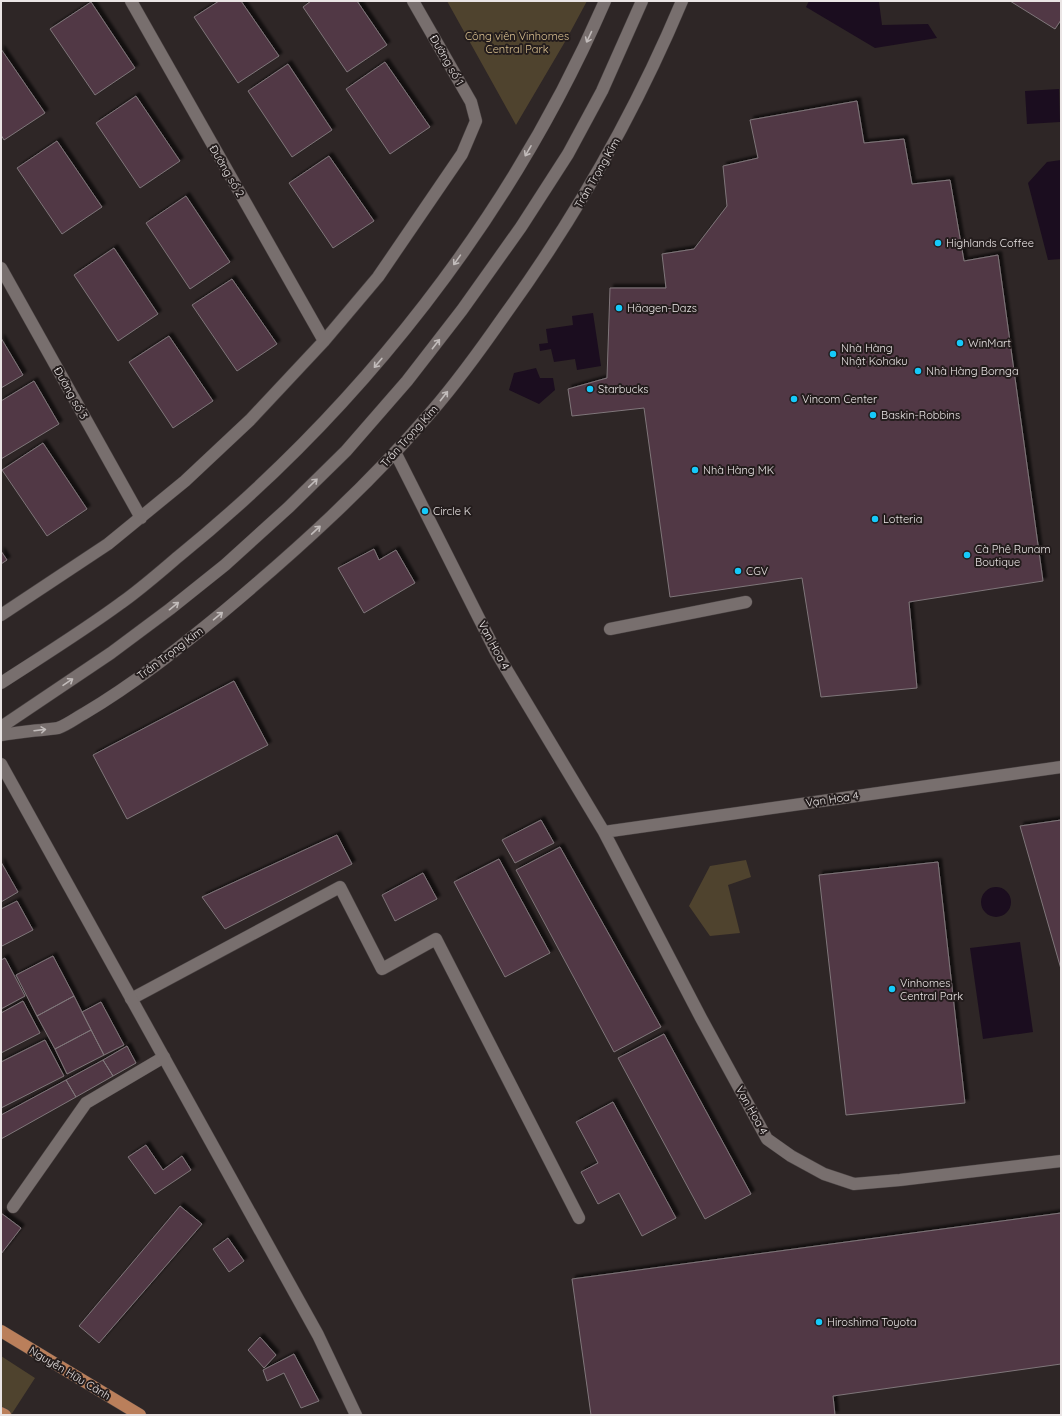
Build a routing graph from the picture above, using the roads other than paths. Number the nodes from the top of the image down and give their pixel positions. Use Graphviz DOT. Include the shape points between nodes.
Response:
graph roads {
  1 [pos="131,1"];
  2 [pos="413,1"];
  3 [pos="605,1"];
  4 [pos="642,1"];
  5 [pos="682,1"];
  6 [pos="1,268"];
  7 [pos="324,341"];
  8 [pos="395,452"];
  9 [pos="141,518"];
  10 [pos="746,602"];
  11 [pos="1,615"];
  12 [pos="610,629"];
  13 [pos="1,683"];
  14 [pos="1,727"];
  15 [pos="1,735"];
  16 [pos="1,764"];
  17 [pos="1061,767"];
  18 [pos="604,832"];
  19 [pos="131,999"];
  20 [pos="164,1057"];
  21 [pos="1061,1161"];
  22 [pos="13,1207"];
  23 [pos="580,1218"];
  24 [pos="1,1331"];
  25 [pos="1,1413"];
  26 [pos="5,1415"];
  27 [pos="140,1415"];
  28 [pos="356,1415"];
  1 -- 7 [label="street, Đường số 2"];
  2 -- 7 [label="street, Đường số 1" via="471,102 476,121 462,154 378,277"];
  3 -- 13 [label="street, one-way" via="551,111 514,176 428,301 375,368 268,479 205,535 122,603"];
  14 -- 4 [label="street, one-way" via="112,653 182,600 289,507 351,445 407,381 521,227 568,154 598,98"];
  8 -- 5 [label="street, Trần Trọng Kim, one-way" via="433,410 482,348 558,239 626,120 663,48"];
  6 -- 9 [label="street, Đường số 3"];
  7 -- 9 [label="street" via="250,420 186,481"];
  15 -- 8 [label="street, Trần Trọng Kim, one-way" via="59,728 157,664 292,552"];
  8 -- 18 [label="street, Vạn Hoa 4" via="496,652"];
  9 -- 11 [label="street" via="108,544"];
  10 -- 12 [label="street"];
  16 -- 19 [label="street"];
  17 -- 18 [label="street, Vạn Hoa 4"];
  18 -- 21 [label="street, Vạn Hoa 4" via="767,1139 824,1174 854,1184"];
  19 -- 20 [label="street"];
  19 -- 23 [label="street" via="340,887 382,969 436,939"];
  20 -- 22 [label="street" via="86,1103"];
  20 -- 28 [label="street" via="318,1335"];
  24 -- 27 [label="main road, Nguyễn Hữu Cảnh"];
  25 -- 26 [label="main road"];
}
